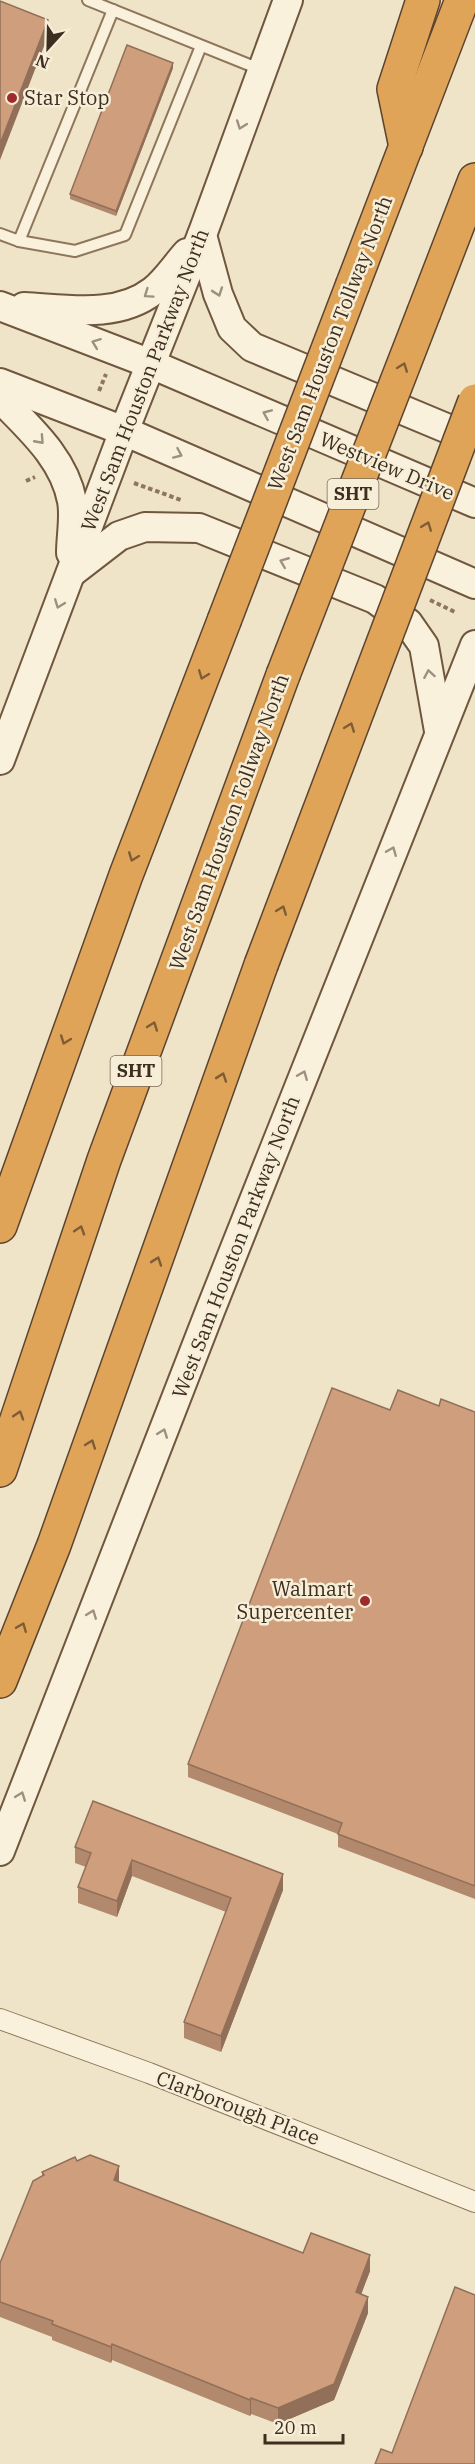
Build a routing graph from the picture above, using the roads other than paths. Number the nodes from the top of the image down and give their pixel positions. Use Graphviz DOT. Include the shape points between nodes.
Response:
graph roads {
  1 [pos="88,0"];
  2 [pos="288,0"];
  3 [pos="423,0"];
  4 [pos="462,0"];
  5 [pos="113,10"];
  6 [pos="201,46"];
  7 [pos="262,70"];
  8 [pos="406,147"];
  9 [pos="475,180"];
  10 [pos="0,234"];
  11 [pos="202,236"];
  12 [pos="19,241"];
  13 [pos="0,306"];
  14 [pos="151,364"];
  15 [pos="0,383"];
  16 [pos="0,398"];
  17 [pos="475,401"];
  18 [pos="124,431"];
  19 [pos="475,436"];
  20 [pos="475,503"];
  21 [pos="71,573"];
  22 [pos="475,584"];
  23 [pos="475,645"];
  24 [pos="439,731"];
  25 [pos="0,760"];
  26 [pos="0,1226"];
  27 [pos="0,1470"];
  28 [pos="0,1681"];
  29 [pos="0,1851"];
  30 [pos="0,2019"];
  31 [pos="475,2202"];
  1 -- 5 [label="lane"];
  2 -- 7 [label="main road, West Sam Houston Parkway North"];
  3 -- 8 [label="highway" via="394,89"];
  4 -- 8 [label="highway, West Sam Houston Tollway North"];
  5 -- 6 [label="lane"];
  5 -- 12 [label="lane"];
  6 -- 7 [label="lane"];
  6 -- 12 [label="lane" via="125,235 75,251"];
  7 -- 11 [label="main road, West Sam Houston Parkway North, one-way"];
  8 -- 26 [label="highway, West Sam Houston Tollway North, one-way, bridge" via="126,875"];
  27 -- 9 [label="highway, West Sam Houston Tollway North / SHT, one-way, bridge" via="104,1160 283,675"];
  10 -- 12 [label="lane"];
  11 -- 13 [label="main road, one-way" via="155,290 137,301 97,310"];
  11 -- 14 [label="main road, West Sam Houston Parkway North"];
  11 -- 19 [label="main road, one-way" via="232,328 252,347 446,428"];
  14 -- 13 [label="main road, Westview Drive, one-way"];
  14 -- 18 [label="main road, West Sam Houston Parkway North"];
  20 -- 14 [label="main road, Westview Drive, one-way"];
  15 -- 18 [label="main road"];
  16 -- 21 [label="main road, one-way" via="44,443 61,468 72,501"];
  28 -- 17 [label="highway, one-way, bridge" via="54,1545 261,965"];
  18 -- 21 [label="main road, West Sam Houston Parkway North"];
  18 -- 22 [label="main road, one-way"];
  24 -- 21 [label="main road, one-way" via="424,646 408,623 375,599 199,528 145,527 119,536"];
  21 -- 25 [label="main road, West Sam Houston Parkway North, one-way"];
  23 -- 24 [label="main road, West Sam Houston Parkway North"];
  29 -- 24 [label="main road, West Sam Houston Parkway North, one-way"];
  30 -- 31 [label="street, Clarborough Place" via="150,2073"];
}
